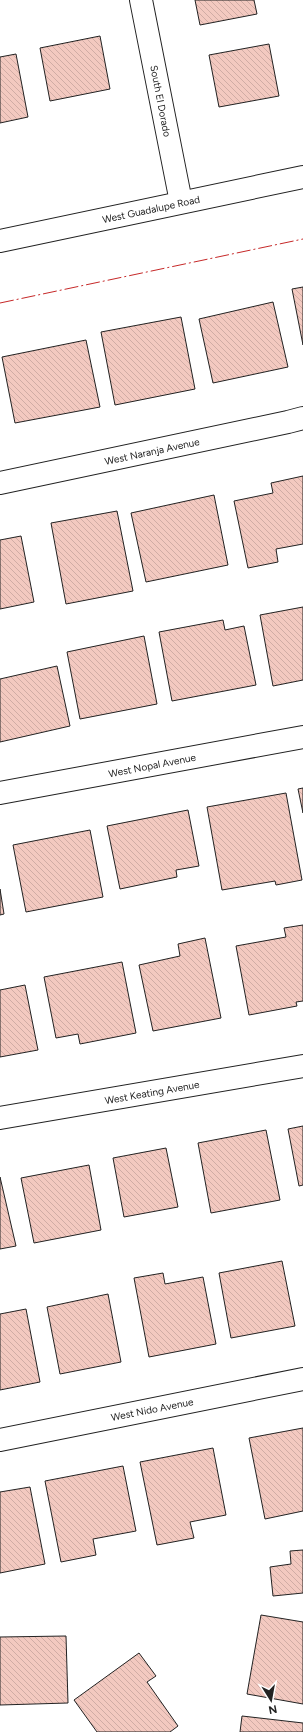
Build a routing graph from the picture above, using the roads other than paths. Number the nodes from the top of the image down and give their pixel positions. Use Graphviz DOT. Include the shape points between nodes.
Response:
graph roads {
  1 [pos="140,0"];
  2 [pos="303,177"];
  3 [pos="180,202"];
  4 [pos="0,241"];
  5 [pos="303,418"];
  6 [pos="0,483"];
  7 [pos="303,737"];
  8 [pos="0,793"];
  9 [pos="303,1066"];
  10 [pos="0,1118"];
  11 [pos="303,1379"];
  12 [pos="0,1440"];
  1 -- 3 [label="street, South El Dorado"];
  2 -- 3 [label="street, West Guadalupe Road"];
  3 -- 4 [label="street, West Guadalupe Road"];
  5 -- 6 [label="street, West Naranja Avenue"];
  7 -- 8 [label="street, West Nopal Avenue"];
  9 -- 10 [label="street, West Keating Avenue"];
  11 -- 12 [label="street, West Nido Avenue"];
}
